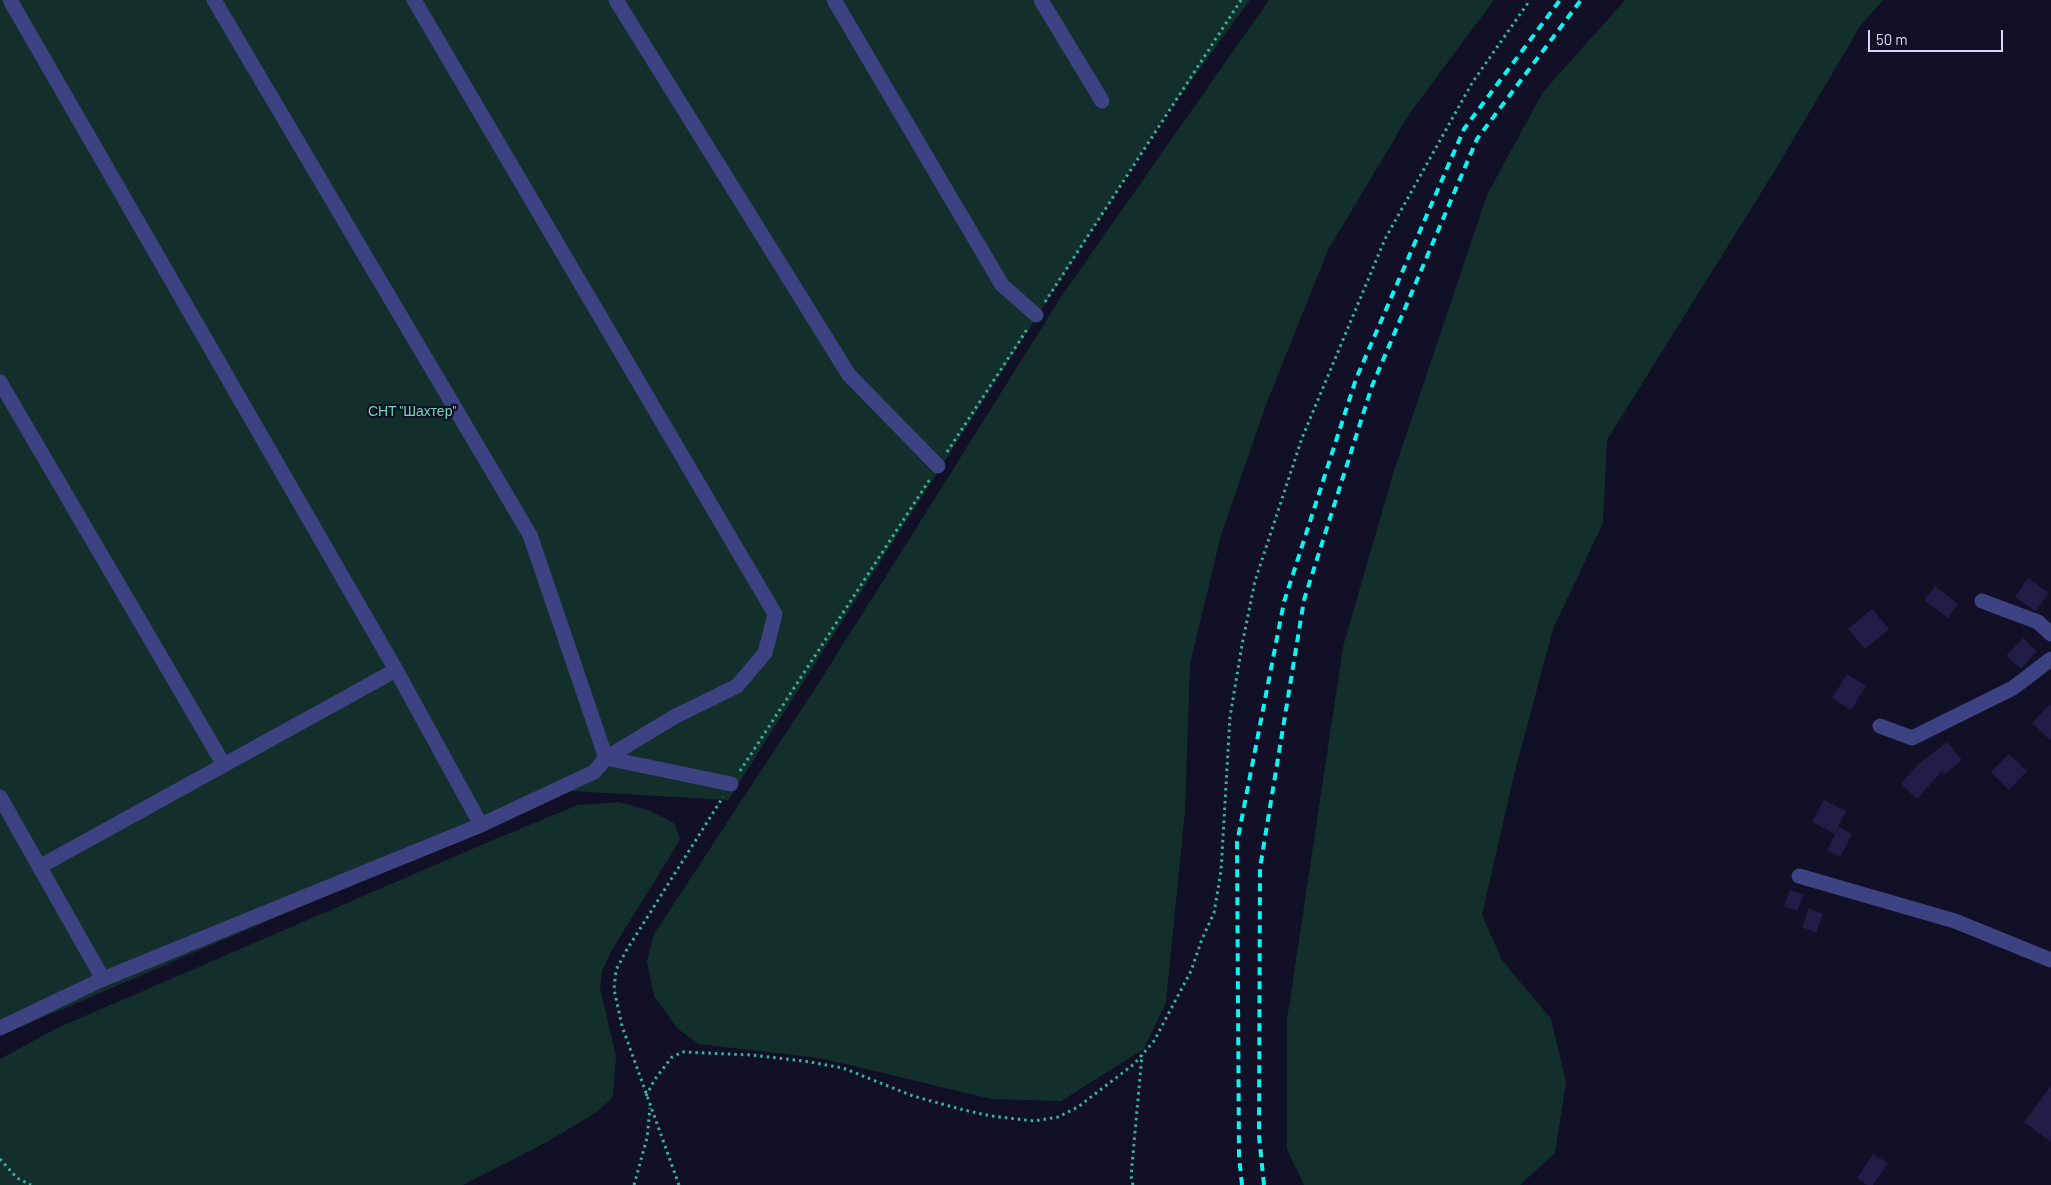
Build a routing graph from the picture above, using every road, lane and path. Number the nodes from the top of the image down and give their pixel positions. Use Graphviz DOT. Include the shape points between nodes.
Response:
graph roads {
  1 [pos="10,0"];
  2 [pos="214,0"];
  3 [pos="414,0"];
  4 [pos="616,0"];
  5 [pos="834,0"];
  6 [pos="1041,0"];
  7 [pos="1241,0"];
  8 [pos="1530,0"];
  9 [pos="1102,101"];
  10 [pos="1036,315"];
  11 [pos="0,382"];
  12 [pos="938,466"];
  13 [pos="1982,601"];
  14 [pos="2051,634"];
  15 [pos="2051,659"];
  16 [pos="396,670"];
  17 [pos="1880,726"];
  18 [pos="606,758"];
  19 [pos="224,765"];
  20 [pos="731,784"];
  21 [pos="0,797"];
  22 [pos="481,825"];
  23 [pos="40,867"];
  24 [pos="1799,876"];
  25 [pos="2051,960"];
  26 [pos="104,979"];
  27 [pos="0,1028"];
  28 [pos="1142,1055"];
  29 [pos="646,1096"];
  30 [pos="650,1107"];
  31 [pos="0,1159"];
  32 [pos="31,1185"];
  33 [pos="634,1185"];
  34 [pos="679,1185"];
  35 [pos="1133,1185"];
  1 -- 16 [label="street"];
  2 -- 18 [label="street" via="530,535"];
  3 -- 18 [label="street" via="775,614 765,653 737,686 674,716"];
  4 -- 12 [label="street" via="849,375"];
  5 -- 10 [label="street" via="1002,285"];
  6 -- 9 [label="street"];
  7 -- 10 [label="path"];
  8 -- 28 [label="path" via="1472,83 1385,239 1302,438 1255,581 1242,644 1230,717 1221,871 1214,913 1191,972 1154,1041"];
  10 -- 12 [label="path"];
  11 -- 19 [label="street"];
  12 -- 20 [label="path"];
  13 -- 14 [label="street" via="2038,622"];
  15 -- 17 [label="street" via="2013,688 1912,738"];
  16 -- 19 [label="street"];
  16 -- 22 [label="street"];
  18 -- 20 [label="street"];
  18 -- 22 [label="street" via="594,772"];
  19 -- 23 [label="street"];
  20 -- 29 [label="path" via="616,970 614,989 622,1026"];
  21 -- 23 [label="street"];
  22 -- 26 [label="street"];
  23 -- 26 [label="street"];
  24 -- 25 [label="street" via="1955,921"];
  26 -- 27 [label="street"];
  28 -- 29 [label="path" via="1078,1107 1058,1117 1034,1121 955,1108 913,1096 843,1068 741,1055 683,1052 672,1057"];
  28 -- 35 [label="path" via="1131,1176"];
  29 -- 30 [label="path"];
  30 -- 33 [label="path" via="647,1138"];
  30 -- 34 [label="path"];
  31 -- 32 [label="path" via="17,1178"];
}
